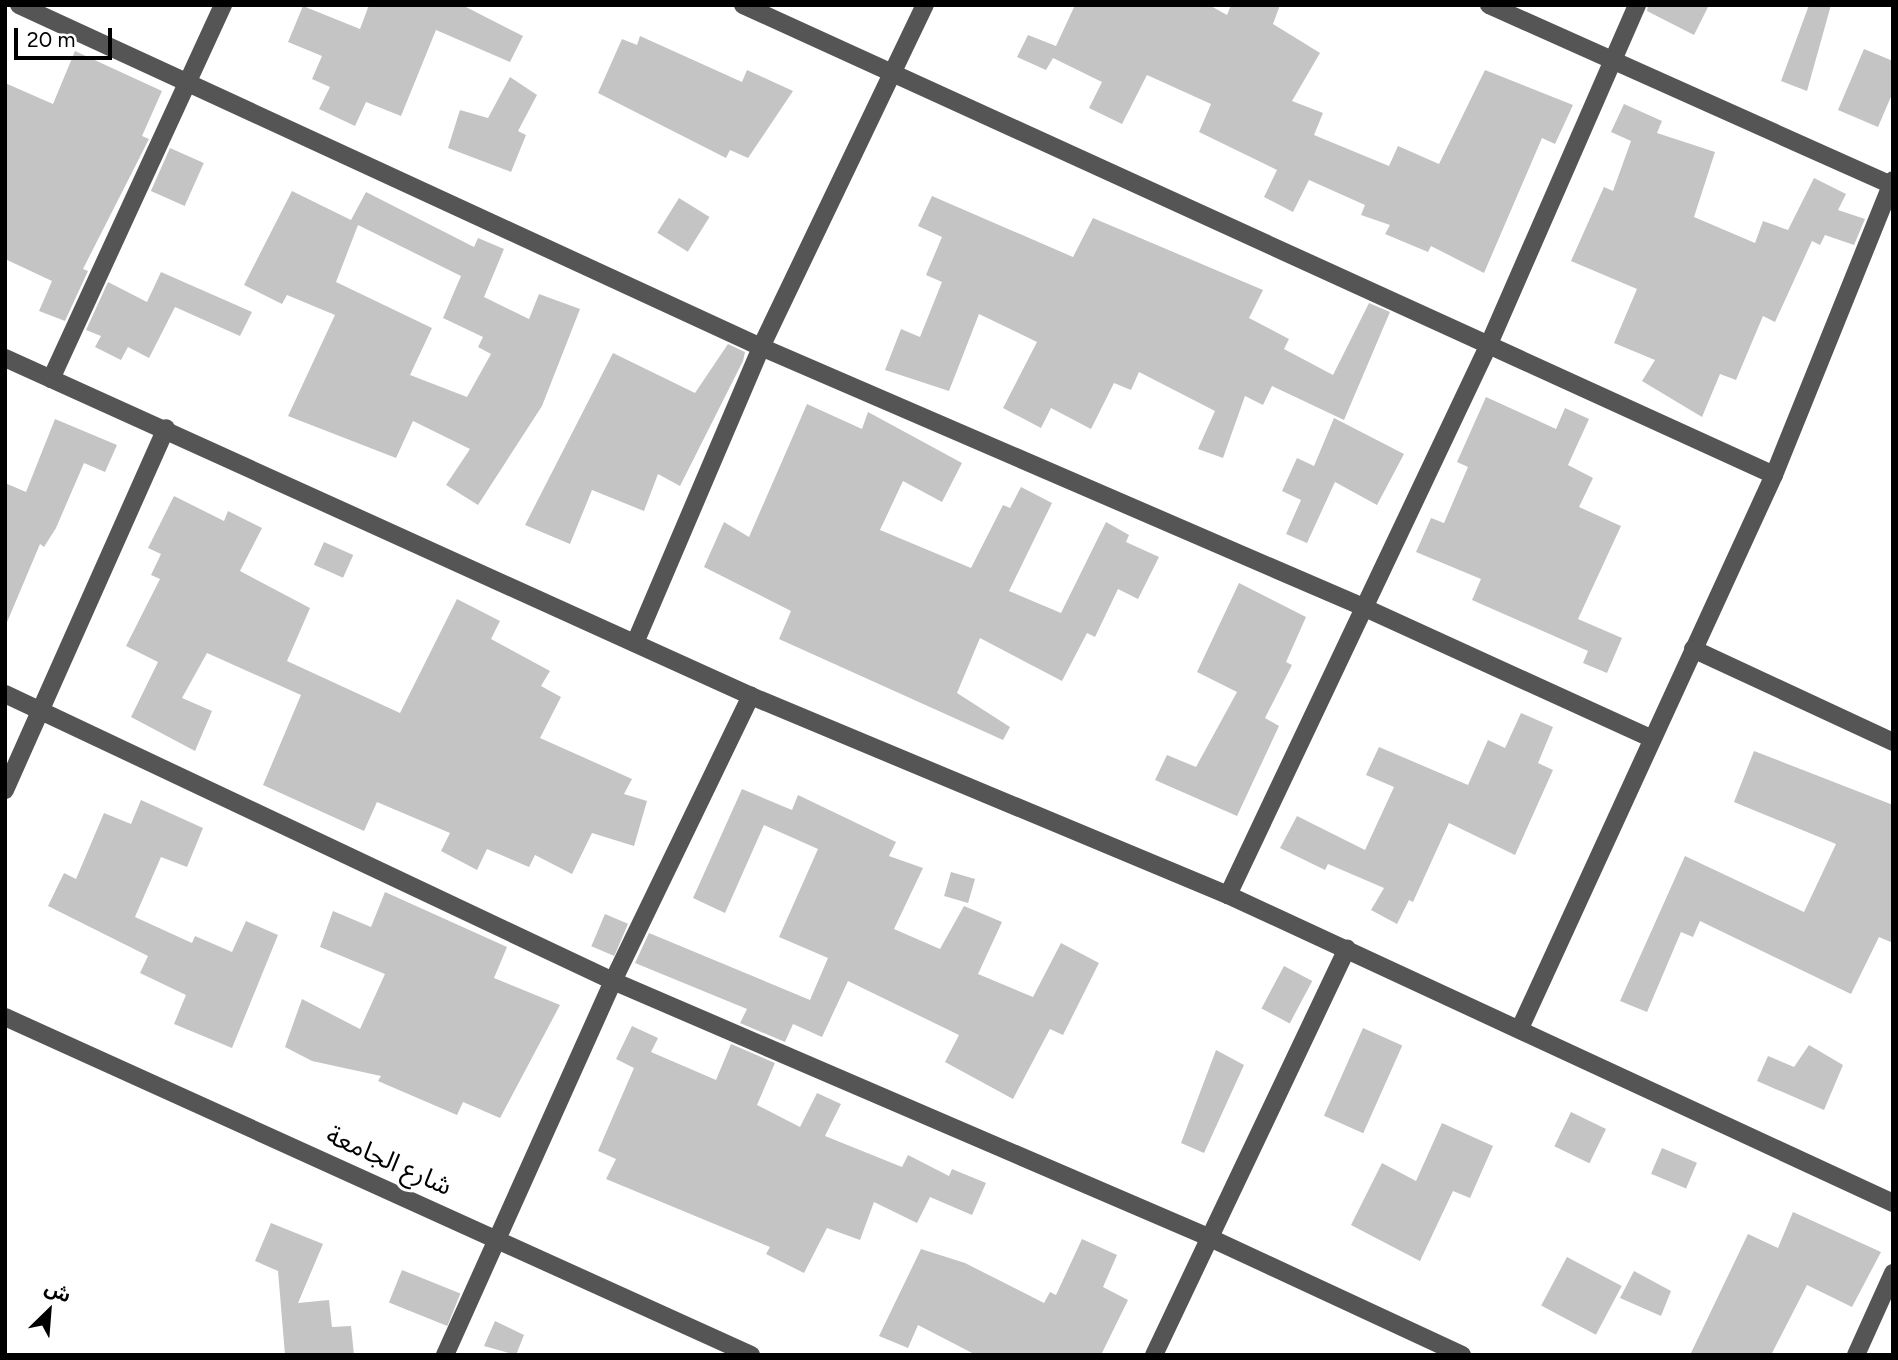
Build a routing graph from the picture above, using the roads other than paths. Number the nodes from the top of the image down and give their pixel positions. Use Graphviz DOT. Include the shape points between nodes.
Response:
graph roads {
  1 [pos="19,5"];
  2 [pos="223,5"];
  3 [pos="743,5"];
  4 [pos="925,5"];
  5 [pos="1489,5"];
  6 [pos="1637,5"];
  7 [pos="1612,62"];
  8 [pos="893,72"];
  9 [pos="187,82"];
  10 [pos="1892,184"];
  11 [pos="1489,344"];
  12 [pos="761,347"];
  13 [pos="5,358"];
  14 [pos="51,379"];
  15 [pos="166,428"];
  16 [pos="1773,475"];
  17 [pos="1363,607"];
  18 [pos="635,643"];
  19 [pos="1693,649"];
  20 [pos="5,694"];
  21 [pos="751,696"];
  22 [pos="43,710"];
  23 [pos="1652,739"];
  24 [pos="1893,742"];
  25 [pos="5,790"];
  26 [pos="1228,895"];
  27 [pos="1347,949"];
  28 [pos="613,981"];
  29 [pos="5,1017"];
  30 [pos="1521,1026"];
  31 [pos="1893,1202"];
  32 [pos="1208,1237"];
  33 [pos="497,1239"];
  34 [pos="1893,1273"];
  35 [pos="446,1355"];
  36 [pos="751,1355"];
  37 [pos="1154,1355"];
  38 [pos="1462,1355"];
  39 [pos="1856,1355"];
  1 -- 9 [label="street"];
  2 -- 9 [label="street"];
  3 -- 8 [label="street"];
  4 -- 8 [label="street"];
  5 -- 7 [label="street"];
  6 -- 7 [label="street"];
  7 -- 10 [label="street"];
  7 -- 11 [label="street"];
  8 -- 11 [label="street"];
  8 -- 12 [label="street"];
  9 -- 12 [label="street"];
  9 -- 14 [label="street"];
  10 -- 16 [label="street"];
  11 -- 16 [label="street"];
  11 -- 17 [label="street"];
  12 -- 17 [label="street"];
  12 -- 18 [label="street"];
  13 -- 14 [label="street"];
  14 -- 15 [label="street"];
  15 -- 18 [label="street"];
  15 -- 22 [label="street"];
  16 -- 19 [label="street"];
  17 -- 23 [label="street"];
  17 -- 26 [label="street"];
  18 -- 21 [label="street"];
  19 -- 23 [label="street"];
  19 -- 24 [label="street"];
  20 -- 22 [label="street"];
  21 -- 26 [label="street"];
  21 -- 28 [label="street"];
  22 -- 25 [label="street"];
  22 -- 28 [label="street"];
  23 -- 30 [label="street"];
  26 -- 27 [label="street"];
  27 -- 30 [label="street"];
  27 -- 32 [label="street"];
  28 -- 32 [label="street"];
  28 -- 33 [label="street"];
  29 -- 33 [label="street, شارع الجامعة"];
  30 -- 31 [label="street"];
  32 -- 37 [label="street"];
  32 -- 38 [label="street"];
  33 -- 35 [label="street"];
  33 -- 36 [label="street, شارع الجامعة"];
  34 -- 39 [label="street"];
}
